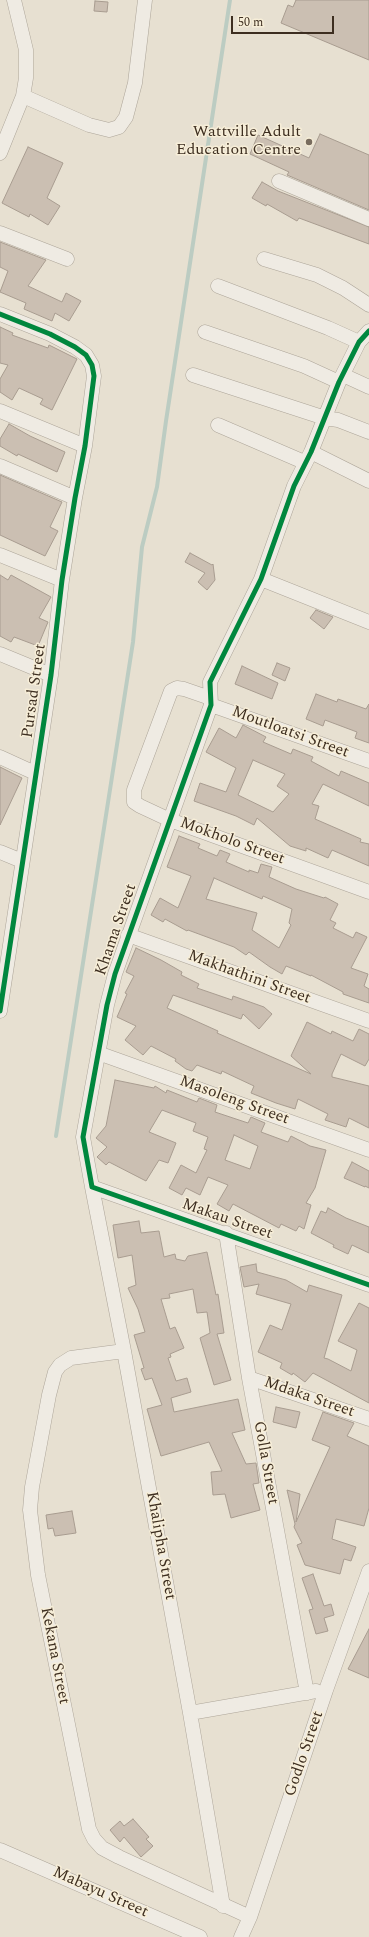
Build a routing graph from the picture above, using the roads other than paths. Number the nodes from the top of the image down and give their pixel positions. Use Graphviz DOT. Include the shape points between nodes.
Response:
graph roads {
  1 [pos="14,0"];
  2 [pos="145,0"];
  3 [pos="23,96"];
  4 [pos="4,134"];
  5 [pos="0,153"];
  6 [pos="279,181"];
  7 [pos="369,219"];
  8 [pos="0,233"];
  9 [pos="67,259"];
  10 [pos="264,259"];
  11 [pos="218,286"];
  12 [pos="369,305"];
  13 [pos="0,314"];
  14 [pos="204,332"];
  15 [pos="366,336"];
  16 [pos="193,375"];
  17 [pos="341,379"];
  18 [pos="369,387"];
  19 [pos="0,411"];
  20 [pos="325,418"];
  21 [pos="218,425"];
  22 [pos="369,432"];
  23 [pos="86,446"];
  24 [pos="308,457"];
  25 [pos="0,466"];
  26 [pos="369,481"];
  27 [pos="75,498"];
  28 [pos="0,555"];
  29 [pos="261,578"];
  30 [pos="62,580"];
  31 [pos="369,622"];
  32 [pos="0,654"];
  33 [pos="51,675"];
  34 [pos="211,702"];
  35 [pos="0,757"];
  36 [pos="369,761"];
  37 [pos="36,773"];
  38 [pos="170,820"];
  39 [pos="0,852"];
  40 [pos="22,861"];
  41 [pos="369,892"];
  42 [pos="128,935"];
  43 [pos="4,954"];
  44 [pos="0,1011"];
  45 [pos="369,1021"];
  46 [pos="98,1053"];
  47 [pos="369,1150"];
  48 [pos="92,1187"];
  49 [pos="226,1234"];
  50 [pos="369,1285"];
  51 [pos="124,1351"];
  52 [pos="249,1378"];
  53 [pos="369,1419"];
  54 [pos="369,1571"];
  55 [pos="326,1690"];
  56 [pos="307,1693"];
  57 [pos="190,1713"];
  58 [pos="0,1850"];
  59 [pos="223,1906"];
  60 [pos="250,1917"];
  61 [pos="200,1937"];
  62 [pos="241,1937"];
  1 -- 3 [label="street" via="26,50"];
  2 -- 3 [label="street" via="135,83 126,117 119,127 109,130 89,125"];
  3 -- 4 [label="street"];
  4 -- 5 [label="street"];
  6 -- 7 [label="street"];
  8 -- 9 [label="street"];
  10 -- 12 [label="street" via="317,275"];
  11 -- 15 [label="street" via="328,328"];
  13 -- 23 [label="street, Pursad Street" via="50,334 75,346 86,355 92,365 94,376"];
  14 -- 17 [label="street"];
  15 -- 17 [label="street, Khama Street"];
  16 -- 20 [label="street"];
  17 -- 18 [label="street"];
  17 -- 20 [label="street, Khama Street"];
  19 -- 23 [label="street"];
  20 -- 22 [label="street" via="333,418"];
  20 -- 24 [label="street, Khama Street"];
  21 -- 24 [label="street"];
  23 -- 27 [label="street, Pursad Street"];
  24 -- 26 [label="street"];
  24 -- 29 [label="street, Khama Street" via="294,486"];
  25 -- 27 [label="street"];
  27 -- 30 [label="street, Pursad Street"];
  28 -- 30 [label="street"];
  29 -- 31 [label="street"];
  29 -- 34 [label="street, Khama Street" via="210,682"];
  30 -- 33 [label="street, Pursad Street"];
  32 -- 33 [label="street"];
  33 -- 37 [label="street, Pursad Street"];
  34 -- 36 [label="street, Moutloatsi Street"];
  34 -- 38 [label="street, Khama Street"];
  34 -- 38 [label="street, Mokholo Street" via="184,689 177,688 171,691 134,790 133,798 137,804"];
  35 -- 37 [label="street"];
  37 -- 40 [label="street, Pursad Street"];
  38 -- 41 [label="street, Mokholo Street"];
  38 -- 42 [label="street, Khama Street"];
  39 -- 40 [label="street"];
  40 -- 43 [label="street, Pursad Street"];
  42 -- 45 [label="street, Makhathini Street"];
  42 -- 46 [label="street, Khama Street" via="107,1005"];
  43 -- 44 [label="street, Pursad Street"];
  46 -- 47 [label="street, Masoleng Street"];
  46 -- 48 [label="street, Khama Street" via="83,1128"];
  48 -- 49 [label="street, Makau Street"];
  48 -- 51 [label="street, Khalipha Street"];
  49 -- 50 [label="street, Makau Street"];
  49 -- 52 [label="street, Golla Street"];
  51 -- 57 [label="street, Khalipha Street"];
  51 -- 59 [label="street, Kekana Street" via="71,1358 55,1372 32,1487 30,1510 38,1575 88,1829 102,1848"];
  52 -- 53 [label="street, Mdaka Street"];
  52 -- 56 [label="street, Golla Street"];
  54 -- 55 [label="street, Godlo Street"];
  55 -- 56 [label="street"];
  55 -- 60 [label="street, Godlo Street"];
  56 -- 57 [label="street"];
  57 -- 59 [label="street, Khalipha Street"];
  58 -- 61 [label="street, Mabayu Street"];
  59 -- 60 [label="street, Kekana Street"];
  60 -- 62 [label="street, Godlo Street"];
}
